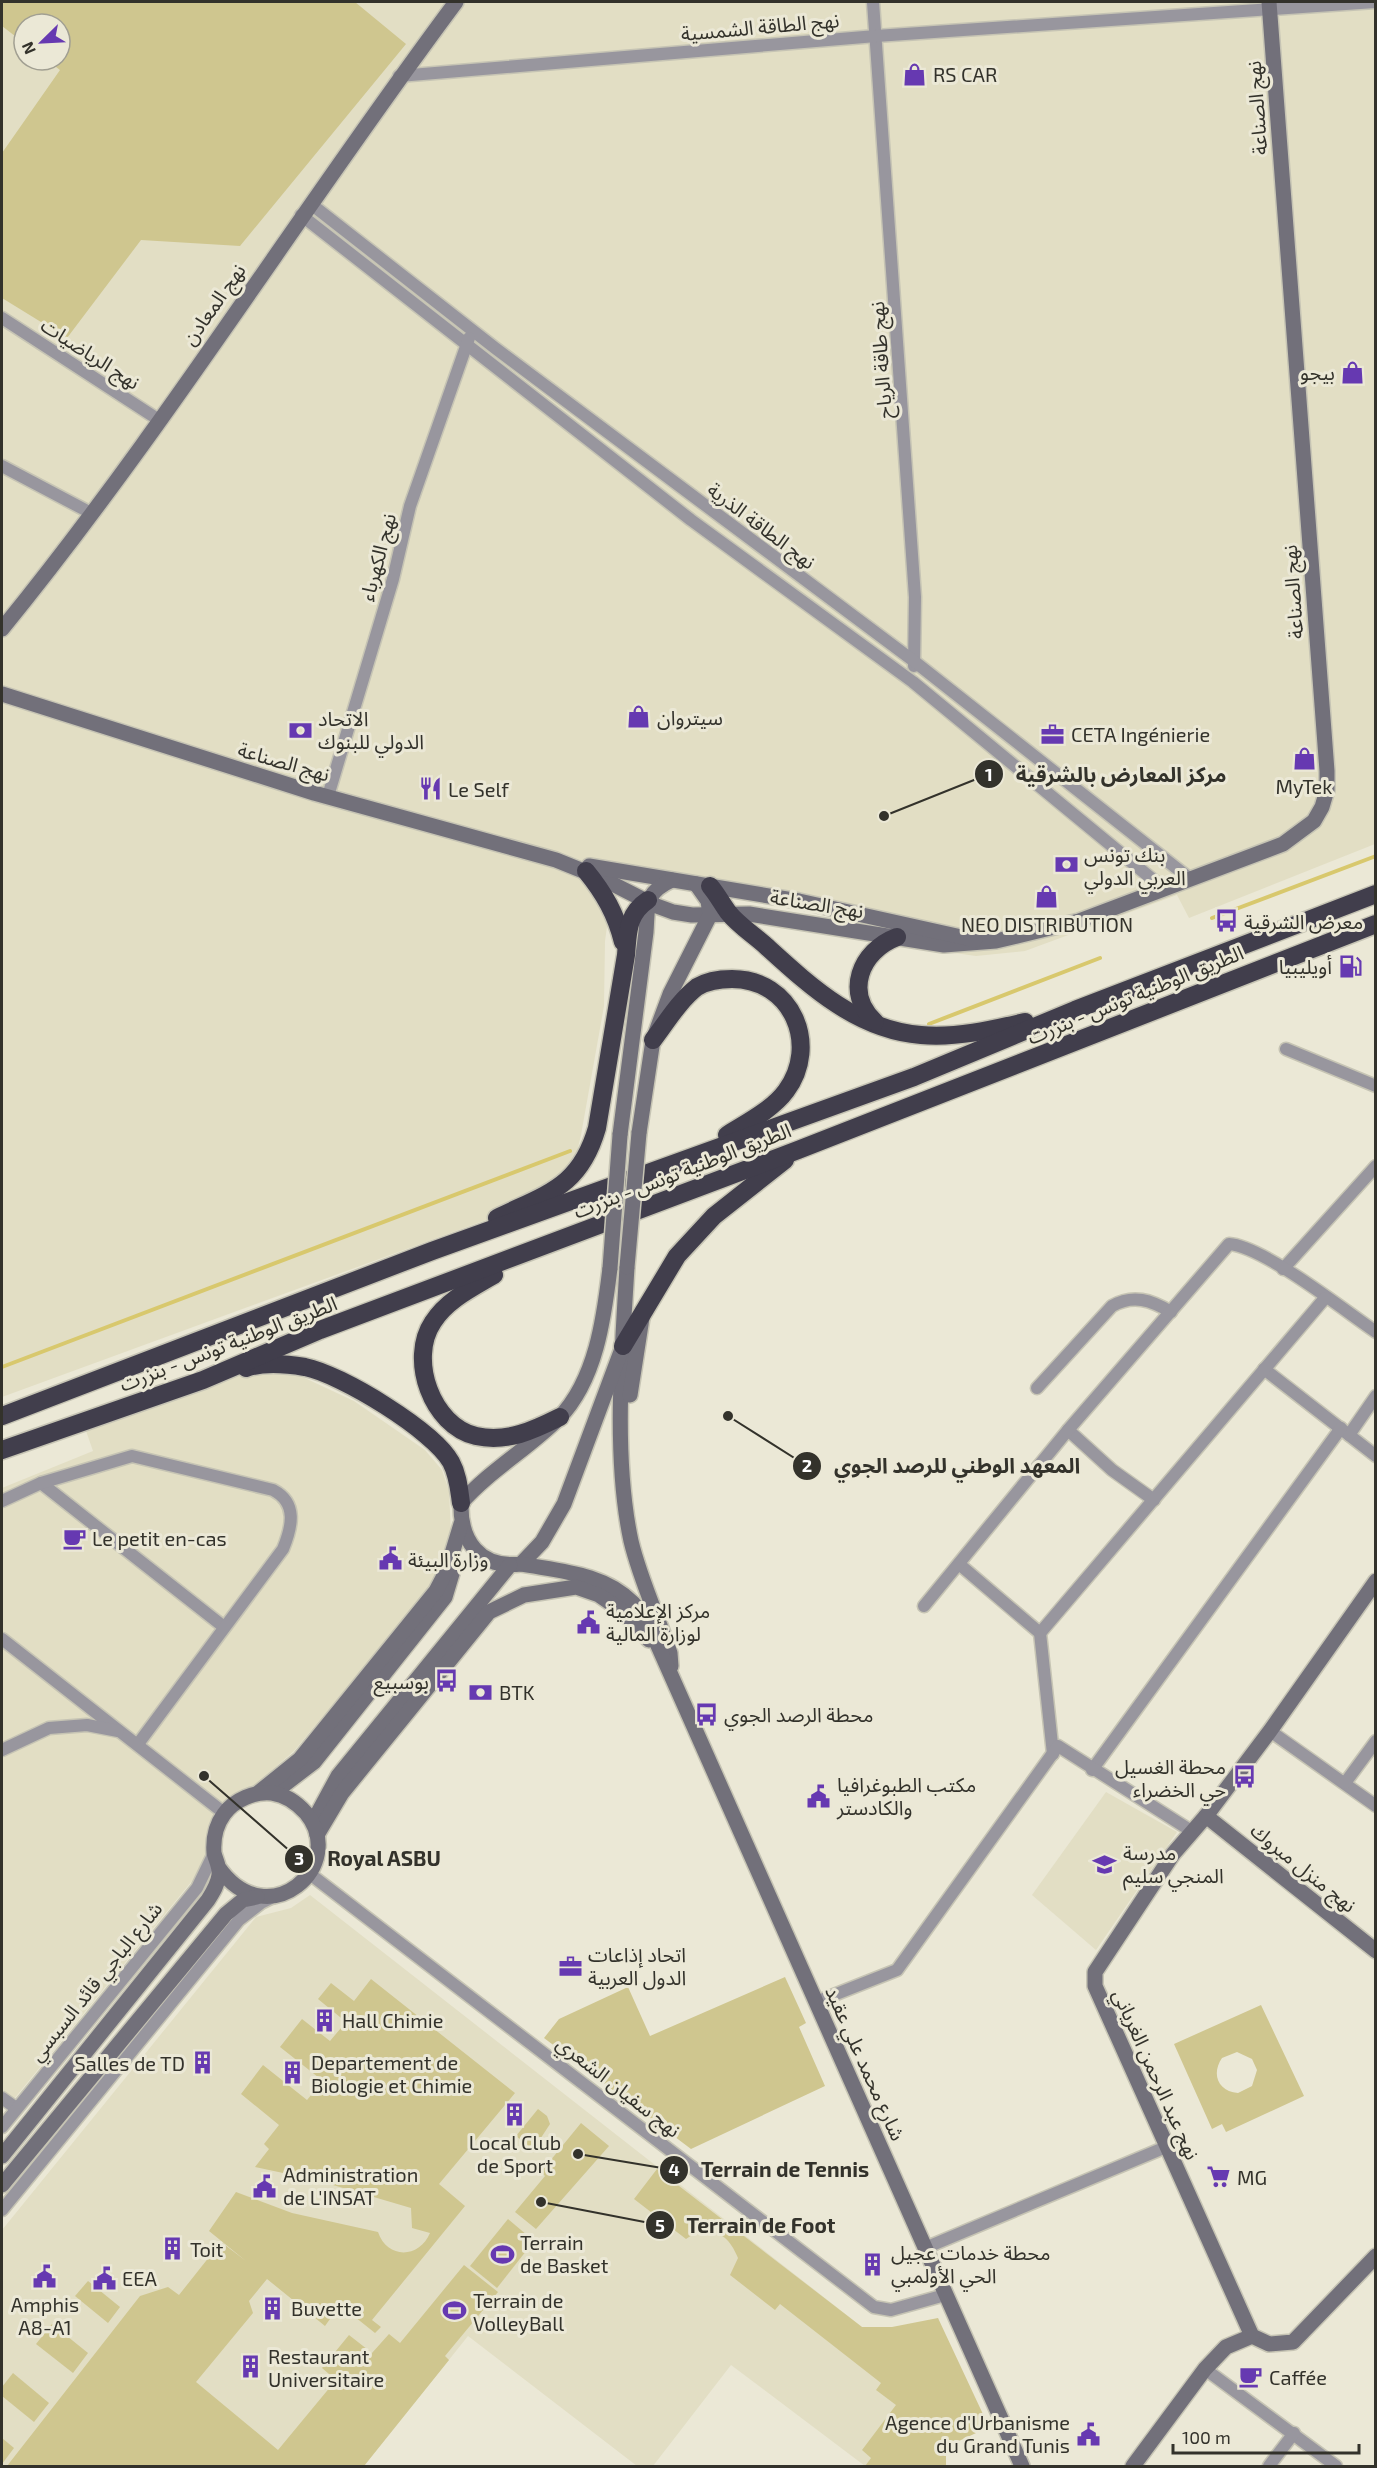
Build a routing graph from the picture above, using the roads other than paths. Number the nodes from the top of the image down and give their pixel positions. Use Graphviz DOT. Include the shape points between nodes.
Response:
graph roads {
  1 [pos="456,2"];
  2 [pos="873,2"];
  3 [pos="1375,2"];
  4 [pos="1269,5"];
  5 [pos="876,36"];
  6 [pos="399,76"];
  7 [pos="306,210"];
  8 [pos="2,318"];
  9 [pos="472,331"];
  10 [pos="465,345"];
  11 [pos="159,420"];
  12 [pos="2,466"];
  13 [pos="91,513"];
  14 [pos="2,628"];
  15 [pos="915,662"];
  16 [pos="912,682"];
  17 [pos="2,694"];
  18 [pos="328,796"];
  19 [pos="556,860"];
  20 [pos="585,871"];
  21 [pos="1189,878"];
  22 [pos="672,880"];
  23 [pos="703,885"];
  24 [pos="1163,888"];
  25 [pos="1376,894"];
  26 [pos="648,900"];
  27 [pos="729,913"];
  28 [pos="710,915"];
  29 [pos="1376,924"];
  30 [pos="897,938"];
  31 [pos="981,941"];
  32 [pos="626,955"];
  33 [pos="1075,1010"];
  34 [pos="879,1025"];
  35 [pos="652,1040"];
  36 [pos="1286,1048"];
  37 [pos="1376,1086"];
  38 [pos="798,1150"];
  39 [pos="689,1156"];
  40 [pos="1376,1166"];
  41 [pos="432,1251"];
  42 [pos="517,1258"];
  43 [pos="1283,1269"];
  44 [pos="1325,1298"];
  45 [pos="644,1310"];
  46 [pos="1171,1312"];
  47 [pos="1376,1332"];
  48 [pos="623,1346"];
  49 [pos="1264,1369"];
  50 [pos="203,1380"];
  51 [pos="1036,1388"];
  52 [pos="1376,1396"];
  53 [pos="2,1416"];
  54 [pos="560,1417"];
  55 [pos="1068,1430"];
  56 [pos="1345,1431"];
  57 [pos="622,1449"];
  58 [pos="2,1450"];
  59 [pos="1376,1456"];
  60 [pos="41,1483"];
  61 [pos="1154,1500"];
  62 [pos="2,1501"];
  63 [pos="461,1503"];
  64 [pos="460,1524"];
  65 [pos="959,1564"];
  66 [pos="515,1565"];
  67 [pos="1376,1581"];
  68 [pos="924,1606"];
  69 [pos="224,1627"];
  70 [pos="1040,1633"];
  71 [pos="2,1639"];
  72 [pos="658,1650"];
  73 [pos="672,1675"];
  74 [pos="1270,1731"];
  75 [pos="122,1732"];
  76 [pos="1376,1741"];
  77 [pos="138,1744"];
  78 [pos="2,1750"];
  79 [pos="1053,1754"];
  80 [pos="1092,1770"];
  81 [pos="1345,1783"];
  82 [pos="266,1793"];
  83 [pos="1376,1806"];
  84 [pos="224,1813"];
  85 [pos="1206,1816"];
  86 [pos="315,1828"];
  87 [pos="1192,1832"];
  88 [pos="214,1853"];
  89 [pos="219,1868"];
  90 [pos="310,1874"];
  91 [pos="257,1896"];
  92 [pos="274,1897"];
  93 [pos="1376,1952"];
  94 [pos="816,2002"];
  95 [pos="2,2098"];
  96 [pos="16,2108"];
  97 [pos="2,2125"];
  98 [pos="1166,2147"];
  99 [pos="2,2156"];
  100 [pos="2,2185"];
  101 [pos="2,2210"];
  102 [pos="925,2248"];
  103 [pos="1376,2256"];
  104 [pos="945,2295"];
  105 [pos="1252,2336"];
  106 [pos="1205,2368"];
  107 [pos="1294,2433"];
  108 [pos="1022,2466"];
  109 [pos="1133,2466"];
  110 [pos="1269,2466"];
  111 [pos="1336,2466"];
  1 -- 6 [label="street, نهج المعادن"];
  2 -- 5 [label="street, نهج طاقة الرياح"];
  3 -- 4 [label="street, نهج الطاقة الشمسية"];
  4 -- 5 [label="street, نهج الطاقة الشمسية"];
  4 -- 21 [label="street, نهج الصناعة" via="1326,790 1314,821 1299,834"];
  5 -- 6 [label="street, نهج الطاقة الشمسية"];
  5 -- 15 [label="street, نهج طاقة الرياح" via="915,597"];
  6 -- 7 [label="street, نهج المعادن"];
  7 -- 9 [label="street, نهج الطاقة الذرية"];
  7 -- 10 [label="street, نهج الطاقة الذرية"];
  7 -- 11 [label="street, نهج المعادن"];
  8 -- 11 [label="street, نهج الرياضيات"];
  9 -- 10 [label="street, نهج الكهرباء"];
  9 -- 15 [label="street, نهج الطاقة الذرية"];
  10 -- 16 [label="street, نهج الطاقة الذرية" via="691,520"];
  10 -- 18 [label="street, نهج الكهرباء" via="410,506 393,579"];
  11 -- 13 [label="street, نهج المعادن"];
  12 -- 13 [label="street"];
  13 -- 14 [label="street, نهج المعادن"];
  15 -- 16 [label="street, نهج طاقة الرياح"];
  15 -- 21 [label="street, نهج الطاقة الذرية"];
  16 -- 24 [label="street, نهج الطاقة الذرية"];
  17 -- 18 [label="street, نهج الصناعة"];
  18 -- 19 [label="street, نهج الصناعة"];
  19 -- 20 [label="street, نهج الصناعة"];
  19 -- 22 [label="street, نهج الصناعة"];
  20 -- 26 [label="street, نهج الصناعة"];
  20 -- 32 [label="highway" via="602,891 618,922"];
  21 -- 24 [label="street, نهج الصناعة"];
  22 -- 23 [label="street, نهج الصناعة"];
  22 -- 26 [label="street" via="661,885"];
  23 -- 27 [label="highway"];
  23 -- 28 [label="street"];
  23 -- 31 [label="street, نهج الصناعة" via="798,900"];
  24 -- 31 [label="street, نهج الصناعة" via="1079,921 1027,935"];
  25 -- 33 [label="highway, الطريق الوطنية تونس - بنزرت"];
  26 -- 28 [label="street, نهج الصناعة" via="673,912"];
  26 -- 32 [label="highway" via="630,918"];
  26 -- 54 [label="street, bridge" via="599,1340 589,1368"];
  27 -- 28 [label="street, نهج الصناعة"];
  27 -- 30 [label="street, نهج الصناعة"];
  27 -- 34 [label="highway" via="812,988"];
  28 -- 35 [label="street" via="670,994"];
  29 -- 38 [label="highway, الطريق الوطنية تونس - بنزرت"];
  30 -- 31 [label="street, نهج الصناعة" via="944,945"];
  30 -- 34 [label="highway" via="873,950 859,975 860,1003"];
  32 -- 41 [label="highway" via="597,1128 580,1168 555,1189"];
  33 -- 34 [label="highway" via="972,1033 937,1036"];
  33 -- 39 [label="highway, الطريق الوطنية تونس - بنزرت" via="914,1077"];
  35 -- 39 [label="highway" via="698,986 714,980 745,979 760,983 776,993 797,1019 802,1037 801,1061 785,1093 745,1123"];
  35 -- 48 [label="street, bridge" via="639,1133"];
  36 -- 37 [label="street"];
  38 -- 42 [label="highway, الطريق الوطنية تونس - بنزرت"];
  38 -- 45 [label="highway" via="714,1216 677,1256"];
  39 -- 41 [label="highway, الطريق الوطنية تونس - بنزرت"];
  40 -- 43 [label="street"];
  41 -- 53 [label="highway, الطريق الوطنية تونس - بنزرت"];
  42 -- 50 [label="highway, الطريق الوطنية تونس - بنزرت" via="320,1330"];
  42 -- 54 [label="highway" via="448,1305 431,1324 424,1346 424,1377 441,1411 456,1426 475,1436 515,1436"];
  43 -- 44 [label="street"];
  43 -- 46 [label="street" via="1240,1245 1229,1244"];
  44 -- 47 [label="street"];
  44 -- 49 [label="street"];
  45 -- 48 [label="highway"];
  45 -- 57 [label="street"];
  46 -- 51 [label="street" via="1154,1302 1137,1299 1112,1306"];
  46 -- 55 [label="street"];
  48 -- 57 [label="street"];
  48 -- 66 [label="street" via="564,1504 542,1542"];
  49 -- 56 [label="street"];
  49 -- 61 [label="street"];
  50 -- 58 [label="highway, الطريق الوطنية تونس - بنزرت"];
  50 -- 63 [label="highway" via="256,1365 282,1365 305,1367 350,1386 435,1443 451,1461"];
  52 -- 56 [label="street"];
  54 -- 63 [label="street" via="477,1484"];
  55 -- 61 [label="street" via="1112,1470"];
  55 -- 65 [label="street"];
  56 -- 59 [label="street"];
  56 -- 80 [label="street"];
  57 -- 73 [label="street" via="632,1543 670,1653"];
  60 -- 62 [label="street"];
  60 -- 69 [label="street"];
  60 -- 69 [label="street" via="132,1456 282,1495 292,1516 283,1549"];
  61 -- 70 [label="street"];
  63 -- 64 [label="street"];
  64 -- 66 [label="street" via="467,1540 480,1554 496,1563"];
  64 -- 82 [label="street" via="436,1591 300,1758"];
  65 -- 68 [label="street"];
  65 -- 70 [label="street"];
  66 -- 72 [label="street" via="603,1582 632,1603 651,1630"];
  66 -- 86 [label="street" via="338,1776"];
  67 -- 74 [label="street, نهج عبد الرحمن الغرياني"];
  69 -- 77 [label="street"];
  70 -- 79 [label="street"];
  71 -- 75 [label="street"];
  72 -- 73 [label="street"];
  72 -- 86 [label="street" via="622,1611 599,1595 576,1587 543,1590 499,1606 483,1618 437,1673"];
  73 -- 94 [label="street, شارع محمد علي عقيد"];
  74 -- 81 [label="street"];
  74 -- 85 [label="street, نهج عبد الرحمن الغرياني"];
  75 -- 77 [label="street"];
  75 -- 78 [label="street" via="87,1725 49,1728"];
  76 -- 81 [label="street"];
  77 -- 84 [label="street"];
  79 -- 80 [label="street" via="1058,1746"];
  79 -- 94 [label="street" via="897,1970"];
  80 -- 87 [label="street"];
  81 -- 83 [label="street"];
  82 -- 84 [label="street" via="239,1800"];
  82 -- 86 [label="street" via="297,1802"];
  84 -- 88 [label="street" via="215,1832"];
  85 -- 87 [label="street, نهج عبد الرحمن الغرياني"];
  85 -- 93 [label="street, نهج منزل مبروك"];
  86 -- 90 [label="street" via="317,1855"];
  87 -- 98 [label="street, نهج عبد الرحمن الغرياني" via="1173,1854 1095,1972 1095,1986"];
  88 -- 89 [label="street"];
  88 -- 96 [label="street, شارع الباجي قائد السبسي" via="197,1888"];
  89 -- 91 [label="street" via="229,1882"];
  89 -- 99 [label="street" via="216,1887 208,1900"];
  90 -- 92 [label="street" via="294,1889"];
  90 -- 104 [label="street, نهج سفيان الشعري" via="874,2307 891,2310"];
  91 -- 92 [label="street"];
  91 -- 100 [label="street" via="243,1900 226,1914"];
  92 -- 101 [label="street" via="239,1920"];
  94 -- 102 [label="street, شارع محمد علي عقيد"];
  95 -- 96 [label="street"];
  96 -- 97 [label="street, شارع الباجي قائد السبسي"];
  98 -- 102 [label="street"];
  98 -- 105 [label="street, نهج عبد الرحمن الغرياني"];
  102 -- 104 [label="street, شارع محمد علي عقيد"];
  103 -- 105 [label="street" via="1293,2342 1269,2344"];
  104 -- 108 [label="street, شارع محمد علي عقيد"];
  105 -- 106 [label="street" via="1226,2347"];
  106 -- 107 [label="street"];
  106 -- 109 [label="street"];
  107 -- 110 [label="street"];
  107 -- 111 [label="street"];
}
